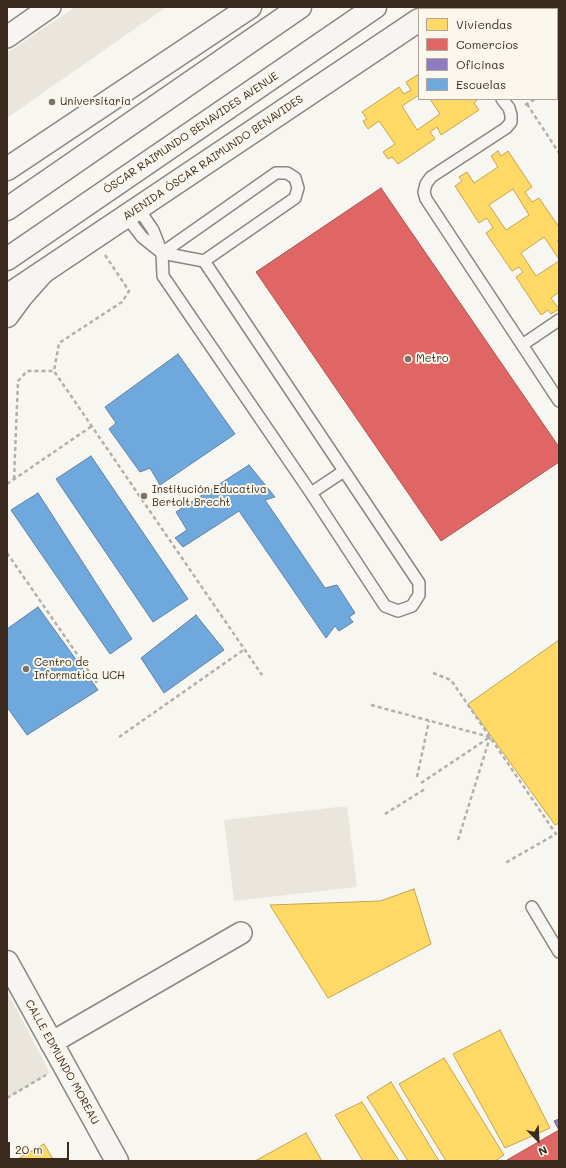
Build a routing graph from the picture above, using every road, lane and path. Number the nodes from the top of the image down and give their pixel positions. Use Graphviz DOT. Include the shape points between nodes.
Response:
graph roads {
  1 [pos="50,7"];
  2 [pos="250,7"];
  3 [pos="300,7"];
  4 [pos="375,7"];
  5 [pos="418,22"];
  6 [pos="7,36"];
  7 [pos="503,100"];
  8 [pos="527,104"];
  9 [pos="559,153"];
  10 [pos="7,169"];
  11 [pos="7,209"];
  12 [pos="132,212"];
  13 [pos="94,238"];
  14 [pos="162,253"];
  15 [pos="7,259"];
  16 [pos="204,261"];
  17 [pos="43,272"];
  18 [pos="8,294"];
  19 [pos="7,316"];
  20 [pos="559,320"];
  21 [pos="522,345"];
  22 [pos="54,371"];
  23 [pos="559,401"];
  24 [pos="92,426"];
  25 [pos="344,471"];
  26 [pos="14,479"];
  27 [pos="7,484"];
  28 [pos="311,493"];
  29 [pos="7,553"];
  30 [pos="245,649"];
  31 [pos="433,673"];
  32 [pos="262,674"];
  33 [pos="97,683"];
  34 [pos="371,705"];
  35 [pos="429,721"];
  36 [pos="119,737"];
  37 [pos="490,737"];
  38 [pos="417,777"];
  39 [pos="421,783"];
  40 [pos="425,789"];
  41 [pos="385,814"];
  42 [pos="458,840"];
  43 [pos="505,863"];
  44 [pos="532,907"];
  45 [pos="241,933"];
  46 [pos="559,952"];
  47 [pos="7,962"];
  48 [pos="51,1043"];
  49 [pos="46,1075"];
  50 [pos="7,1098"];
  51 [pos="116,1161"];
  1 -- 6 [label="street"];
  2 -- 10 [label="main road"];
  3 -- 11 [label="main road"];
  4 -- 15 [label="main road, ÓSCAR RAIMUNDO BENAVIDES AVENUE"];
  5 -- 12 [label="main road, AVENIDA ÓSCAR RAIMUNDO BENAVIDES"];
  7 -- 21 [label="lane" via="511,115 511,122 506,128 431,178 424,192 426,199"];
  8 -- 9 [label="path"];
  12 -- 13 [label="main road, AVENIDA ÓSCAR RAIMUNDO BENAVIDES"];
  12 -- 14 [label="lane" via="142,237"];
  13 -- 17 [label="main road, AVENIDA ÓSCAR RAIMUNDO BENAVIDES"];
  13 -- 22 [label="path" via="129,291 122,302 59,343"];
  14 -- 16 [label="lane"];
  14 -- 16 [label="lane" via="276,173 287,173 295,178 298,188 295,198"];
  14 -- 28 [label="lane" via="162,276"];
  16 -- 25 [label="lane"];
  17 -- 18 [label="main road, AVENIDA ÓSCAR RAIMUNDO BENAVIDES"];
  17 -- 19 [label="main road"];
  20 -- 21 [label="lane"];
  21 -- 23 [label="lane"];
  22 -- 24 [label="path"];
  22 -- 26 [label="path" via="27,370 18,381"];
  24 -- 26 [label="path"];
  24 -- 30 [label="path"];
  25 -- 28 [label="lane"];
  25 -- 28 [label="lane" via="418,583 419,596 412,606 398,610 386,606"];
  26 -- 27 [label="path"];
  29 -- 33 [label="path"];
  30 -- 32 [label="path"];
  30 -- 36 [label="path"];
  31 -- 37 [label="path" via="451,680"];
  34 -- 35 [label="path"];
  35 -- 37 [label="path"];
  35 -- 38 [label="path"];
  37 -- 39 [label="path"];
  37 -- 42 [label="path"];
  37 -- 43 [label="path" via="556,834"];
  40 -- 41 [label="path"];
  44 -- 46 [label="lane"];
  45 -- 48 [label="street"];
  47 -- 48 [label="main road, CALLE EDMUNDO MOREAU"];
  48 -- 51 [label="main road, CALLE EDMUNDO MOREAU"];
  49 -- 50 [label="path"];
}
